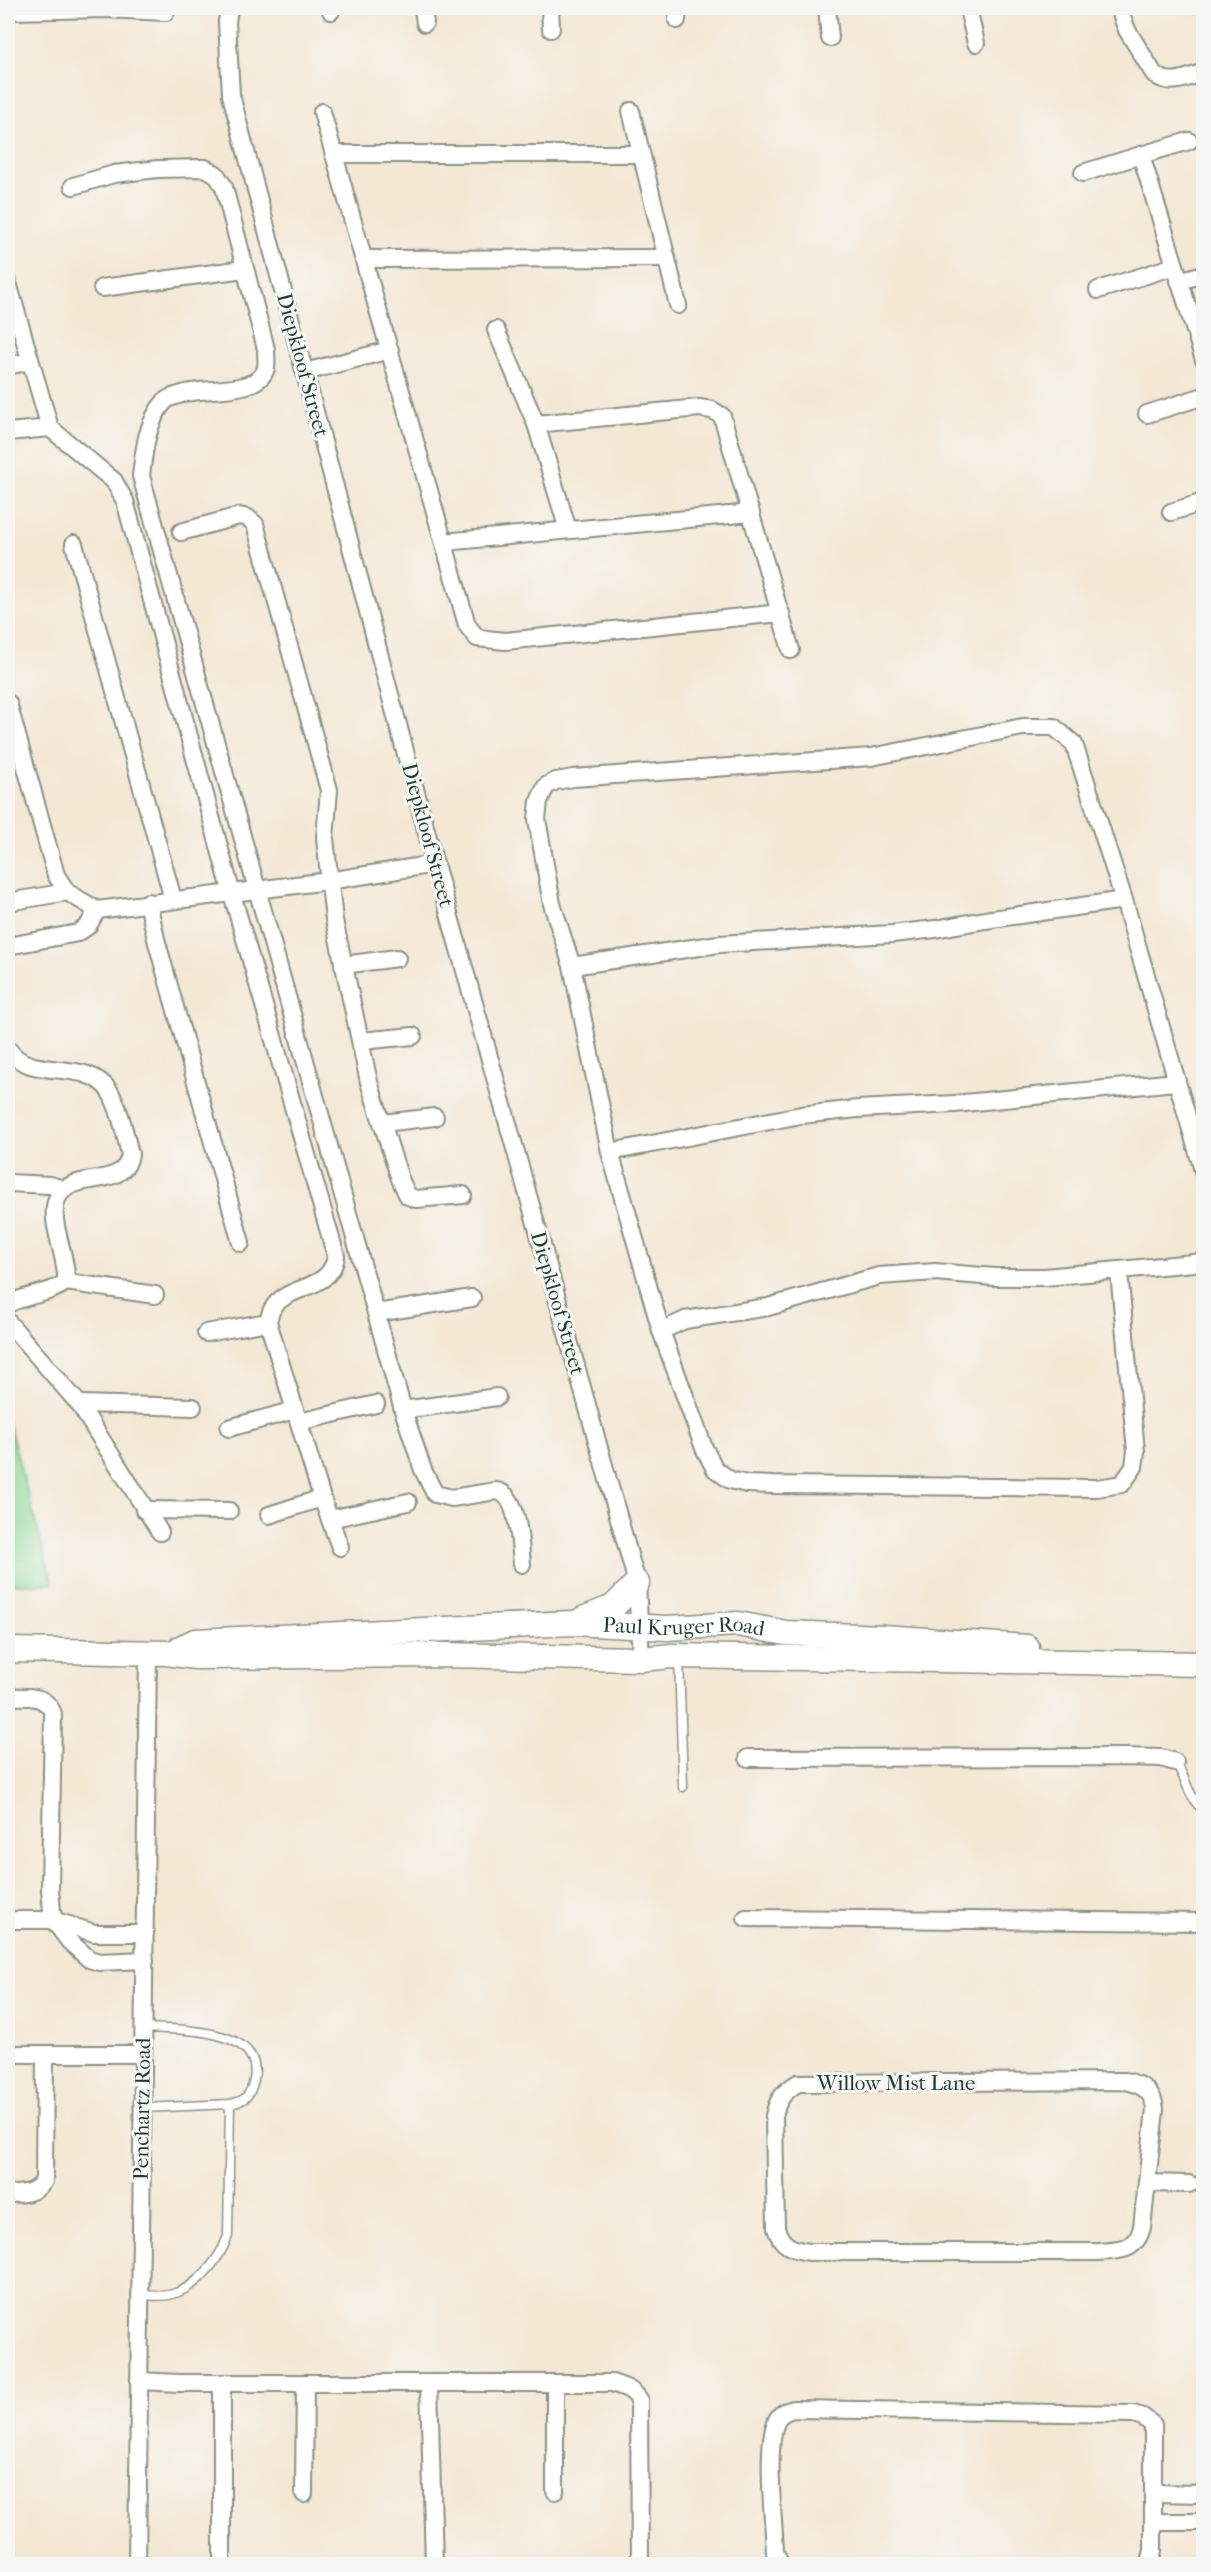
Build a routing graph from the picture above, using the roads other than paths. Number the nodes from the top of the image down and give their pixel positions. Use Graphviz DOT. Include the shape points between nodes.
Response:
graph roads {
  1 [pos="106,8"];
  2 [pos="229,8"];
  3 [pos="550,8"];
  4 [pos="827,8"];
  5 [pos="968,8"];
  6 [pos="1119,8"];
  7 [pos="8,11"];
  8 [pos="166,12"];
  9 [pos="551,29"];
  10 [pos="830,38"];
  11 [pos="976,43"];
  12 [pos="1203,72"];
  13 [pos="631,111"];
  14 [pos="322,112"];
  15 [pos="1189,141"];
  16 [pos="334,154"];
  17 [pos="641,154"];
  18 [pos="1141,155"];
  19 [pos="1083,172"];
  20 [pos="73,186"];
  21 [pos="666,258"];
  22 [pos="364,259"];
  23 [pos="244,269"];
  24 [pos="1177,273"];
  25 [pos="1203,274"];
  26 [pos="8,283"];
  27 [pos="102,288"];
  28 [pos="1098,290"];
  29 [pos="678,305"];
  30 [pos="496,330"];
  31 [pos="390,350"];
  32 [pos="1203,360"];
  33 [pos="30,361"];
  34 [pos="8,366"];
  35 [pos="305,372"];
  36 [pos="1203,396"];
  37 [pos="1147,414"];
  38 [pos="536,424"];
  39 [pos="50,428"];
  40 [pos="8,432"];
  41 [pos="1203,502"];
  42 [pos="1171,512"];
  43 [pos="751,513"];
  44 [pos="568,530"];
  45 [pos="181,532"];
  46 [pos="444,542"];
  47 [pos="74,544"];
  48 [pos="781,613"];
  49 [pos="791,650"];
  50 [pos="8,703"];
  51 [pos="435,864"];
  52 [pos="328,881"];
  53 [pos="256,889"];
  54 [pos="67,892"];
  55 [pos="231,894"];
  56 [pos="173,899"];
  57 [pos="1124,900"];
  58 [pos="8,902"];
  59 [pos="148,902"];
  60 [pos="97,910"];
  61 [pos="8,946"];
  62 [pos="397,958"];
  63 [pos="343,965"];
  64 [pos="572,966"];
  65 [pos="413,1036"];
  66 [pos="361,1041"];
  67 [pos="10,1057"];
  68 [pos="1176,1082"];
  69 [pos="435,1117"];
  70 [pos="383,1123"];
  71 [pos="610,1152"];
  72 [pos="1203,1174"];
  73 [pos="8,1184"];
  74 [pos="64,1189"];
  75 [pos="463,1195"];
  76 [pos="241,1243"];
  77 [pos="1203,1262"];
  78 [pos="1119,1272"];
  79 [pos="66,1282"];
  80 [pos="155,1295"];
  81 [pos="472,1298"];
  82 [pos="8,1304"];
  83 [pos="376,1313"];
  84 [pos="268,1322"];
  85 [pos="8,1323"];
  86 [pos="661,1331"];
  87 [pos="206,1333"];
  88 [pos="497,1397"];
  89 [pos="79,1404"];
  90 [pos="376,1404"];
  91 [pos="193,1407"];
  92 [pos="403,1410"];
  93 [pos="297,1416"];
  94 [pos="230,1428"];
  95 [pos="321,1498"];
  96 [pos="408,1502"];
  97 [pos="144,1510"];
  98 [pos="229,1511"];
  99 [pos="269,1515"];
  100 [pos="330,1519"];
  101 [pos="160,1532"];
  102 [pos="340,1547"];
  103 [pos="522,1563"];
  104 [pos="637,1583"];
  105 [pos="572,1623"];
  106 [pos="641,1625"];
  107 [pos="1203,1648"];
  108 [pos="8,1650"];
  109 [pos="157,1653"];
  110 [pos="679,1656"];
  111 [pos="641,1659"];
  112 [pos="1203,1664"];
  113 [pos="8,1697"];
  114 [pos="748,1758"];
  115 [pos="1175,1762"];
  116 [pos="683,1787"];
  117 [pos="1203,1810"];
  118 [pos="746,1918"];
  119 [pos="8,1920"];
  120 [pos="53,1920"];
  121 [pos="1203,1922"];
  122 [pos="145,1934"];
  123 [pos="145,1960"];
  124 [pos="143,2028"];
  125 [pos="8,2054"];
  126 [pos="45,2054"];
  127 [pos="143,2054"];
  128 [pos="230,2104"];
  129 [pos="142,2108"];
  130 [pos="1147,2183"];
  131 [pos="1198,2184"];
  132 [pos="8,2194"];
  133 [pos="140,2295"];
  134 [pos="139,2381"];
  135 [pos="222,2383"];
  136 [pos="305,2383"];
  137 [pos="429,2383"];
  138 [pos="555,2383"];
  139 [pos="555,2491"];
  140 [pos="1154,2493"];
  141 [pos="304,2494"];
  142 [pos="1203,2494"];
  143 [pos="1153,2522"];
  144 [pos="1203,2522"];
  145 [pos="137,2565"];
  146 [pos="222,2565"];
  147 [pos="434,2565"];
  148 [pos="640,2565"];
  149 [pos="780,2565"];
  150 [pos="1149,2565"];
  1 -- 7 [label="street"];
  1 -- 8 [label="street"];
  2 -- 35 [label="street, Diepkloof Street" via="231,94"];
  3 -- 9 [label="street"];
  4 -- 10 [label="street"];
  5 -- 11 [label="street"];
  6 -- 12 [label="street" via="1127,30 1161,80 1180,81"];
  13 -- 17 [label="street"];
  14 -- 16 [label="street"];
  15 -- 18 [label="street"];
  16 -- 17 [label="street"];
  16 -- 22 [label="street"];
  17 -- 21 [label="street"];
  18 -- 19 [label="street"];
  18 -- 24 [label="street"];
  20 -- 23 [label="street" via="114,174 205,168 216,174 224,187"];
  21 -- 22 [label="street"];
  21 -- 29 [label="street"];
  22 -- 31 [label="street"];
  23 -- 27 [label="street"];
  23 -- 53 [label="street" via="266,349 266,367 260,379 246,386 194,390 166,399 153,419 141,476"];
  24 -- 25 [label="street"];
  24 -- 28 [label="street"];
  24 -- 32 [label="street"];
  26 -- 33 [label="street"];
  30 -- 38 [label="street"];
  31 -- 35 [label="street"];
  31 -- 46 [label="street"];
  33 -- 34 [label="street"];
  33 -- 39 [label="street"];
  35 -- 51 [label="street, Diepkloof Street"];
  36 -- 37 [label="street"];
  38 -- 43 [label="street" via="699,408 712,410 722,416"];
  38 -- 44 [label="street"];
  39 -- 40 [label="street"];
  39 -- 55 [label="street" via="114,481 125,501"];
  41 -- 42 [label="street"];
  43 -- 44 [label="street"];
  43 -- 48 [label="street"];
  44 -- 46 [label="street"];
  45 -- 52 [label="street" via="239,516 255,524 329,790 325,838"];
  46 -- 48 [label="street" via="467,625 477,638 489,641"];
  47 -- 56 [label="street"];
  48 -- 49 [label="street"];
  50 -- 54 [label="street" via="56,875"];
  51 -- 52 [label="street"];
  51 -- 104 [label="street, Diepkloof Street"];
  52 -- 53 [label="street"];
  52 -- 63 [label="street"];
  53 -- 55 [label="street"];
  53 -- 83 [label="street"];
  54 -- 58 [label="street"];
  54 -- 60 [label="street"];
  55 -- 56 [label="street"];
  55 -- 84 [label="street" via="336,1256 335,1267 328,1275 281,1300 273,1307"];
  56 -- 59 [label="street"];
  57 -- 64 [label="street" via="924,931 719,944"];
  57 -- 64 [label="street" via="1074,744 1054,727 1023,727 872,757 573,778 546,786 537,819 552,904"];
  57 -- 68 [label="street"];
  59 -- 60 [label="street"];
  59 -- 76 [label="street"];
  60 -- 61 [label="street" via="88,926 78,933"];
  62 -- 63 [label="street"];
  63 -- 66 [label="street"];
  64 -- 71 [label="street"];
  65 -- 66 [label="street"];
  66 -- 70 [label="street"];
  67 -- 74 [label="street" via="28,1065 82,1073 97,1079 110,1092 125,1133 129,1161 121,1172"];
  68 -- 71 [label="street" via="801,1115"];
  68 -- 72 [label="street"];
  69 -- 70 [label="street"];
  70 -- 75 [label="street" via="408,1196 416,1200"];
  71 -- 86 [label="street"];
  73 -- 74 [label="street"];
  74 -- 79 [label="street" via="57,1200 55,1217 65,1256"];
  77 -- 78 [label="street"];
  78 -- 86 [label="street" via="1045,1277 935,1272 879,1276 768,1306 685,1320"];
  78 -- 86 [label="street" via="1136,1451 1129,1477 1112,1486 773,1485 730,1480 716,1469 704,1448"];
  79 -- 80 [label="street"];
  79 -- 82 [label="street"];
  81 -- 83 [label="street"];
  83 -- 92 [label="street"];
  84 -- 87 [label="street"];
  84 -- 93 [label="street"];
  85 -- 89 [label="street"];
  88 -- 92 [label="street"];
  89 -- 91 [label="street"];
  89 -- 97 [label="street"];
  90 -- 93 [label="street"];
  92 -- 103 [label="street" via="435,1494 452,1498 496,1491 511,1501"];
  93 -- 94 [label="street"];
  93 -- 95 [label="street"];
  95 -- 99 [label="street"];
  95 -- 100 [label="street"];
  96 -- 100 [label="street"];
  97 -- 98 [label="street"];
  97 -- 101 [label="street"];
  100 -- 102 [label="street"];
  104 -- 105 [label="street" via="613,1607"];
  104 -- 106 [label="street, Diepkloof Street"];
  105 -- 106 [label="street, Paul Kruger Road"];
  105 -- 109 [label="street, Paul Kruger Road" via="195,1641"];
  106 -- 107 [label="street, Paul Kruger Road" via="667,1628 738,1624 786,1633 1028,1647"];
  106 -- 111 [label="street, Diepkloof Street"];
  108 -- 109 [label="street, Paul Kruger Road"];
  109 -- 111 [label="street, Paul Kruger Road" via="196,1657 434,1655"];
  109 -- 122 [label="street, Penchartz Road"];
  110 -- 111 [label="street, Paul Kruger Road"];
  110 -- 112 [label="street, Paul Kruger Road"];
  110 -- 116 [label="lane"];
  113 -- 120 [label="street" via="36,1697 53,1714"];
  114 -- 115 [label="street" via="1126,1756"];
  115 -- 117 [label="lane"];
  118 -- 121 [label="street"];
  119 -- 120 [label="street"];
  120 -- 122 [label="street" via="84,1932"];
  120 -- 123 [label="street" via="89,1959"];
  122 -- 123 [label="street, Penchartz Road"];
  123 -- 124 [label="street, Penchartz Road"];
  124 -- 127 [label="street, Penchartz Road"];
  124 -- 128 [label="lane" via="220,2036 245,2046 254,2067 254,2080 249,2096"];
  125 -- 126 [label="street"];
  126 -- 127 [label="street"];
  126 -- 132 [label="street" via="44,2181 27,2194"];
  127 -- 129 [label="street, Penchartz Road"];
  128 -- 129 [label="lane"];
  128 -- 133 [label="lane" via="228,2236 224,2248 214,2264 182,2289 169,2295"];
  129 -- 133 [label="street, Penchartz Road"];
  130 -- 130 [label="street, Willow Mist Lane" via="1139,2237 1136,2243 1119,2250 795,2250 779,2238 776,2228 774,2116 779,2098 798,2083 1134,2083 1151,2093 1154,2104"];
  130 -- 131 [label="street"];
  133 -- 134 [label="street, Penchartz Road"];
  134 -- 135 [label="street"];
  134 -- 145 [label="street, Penchartz Road"];
  135 -- 136 [label="street"];
  135 -- 146 [label="street"];
  136 -- 137 [label="street"];
  136 -- 141 [label="street"];
  137 -- 138 [label="street"];
  137 -- 147 [label="street"];
  138 -- 139 [label="street"];
  138 -- 148 [label="street" via="612,2384 633,2391 639,2399"];
  140 -- 142 [label="street"];
  140 -- 143 [label="street"];
  140 -- 149 [label="street" via="1153,2425 1133,2414 793,2409 783,2412 778,2419 771,2451 775,2552"];
  143 -- 144 [label="street"];
  143 -- 150 [label="street" via="1154,2550"];
}
